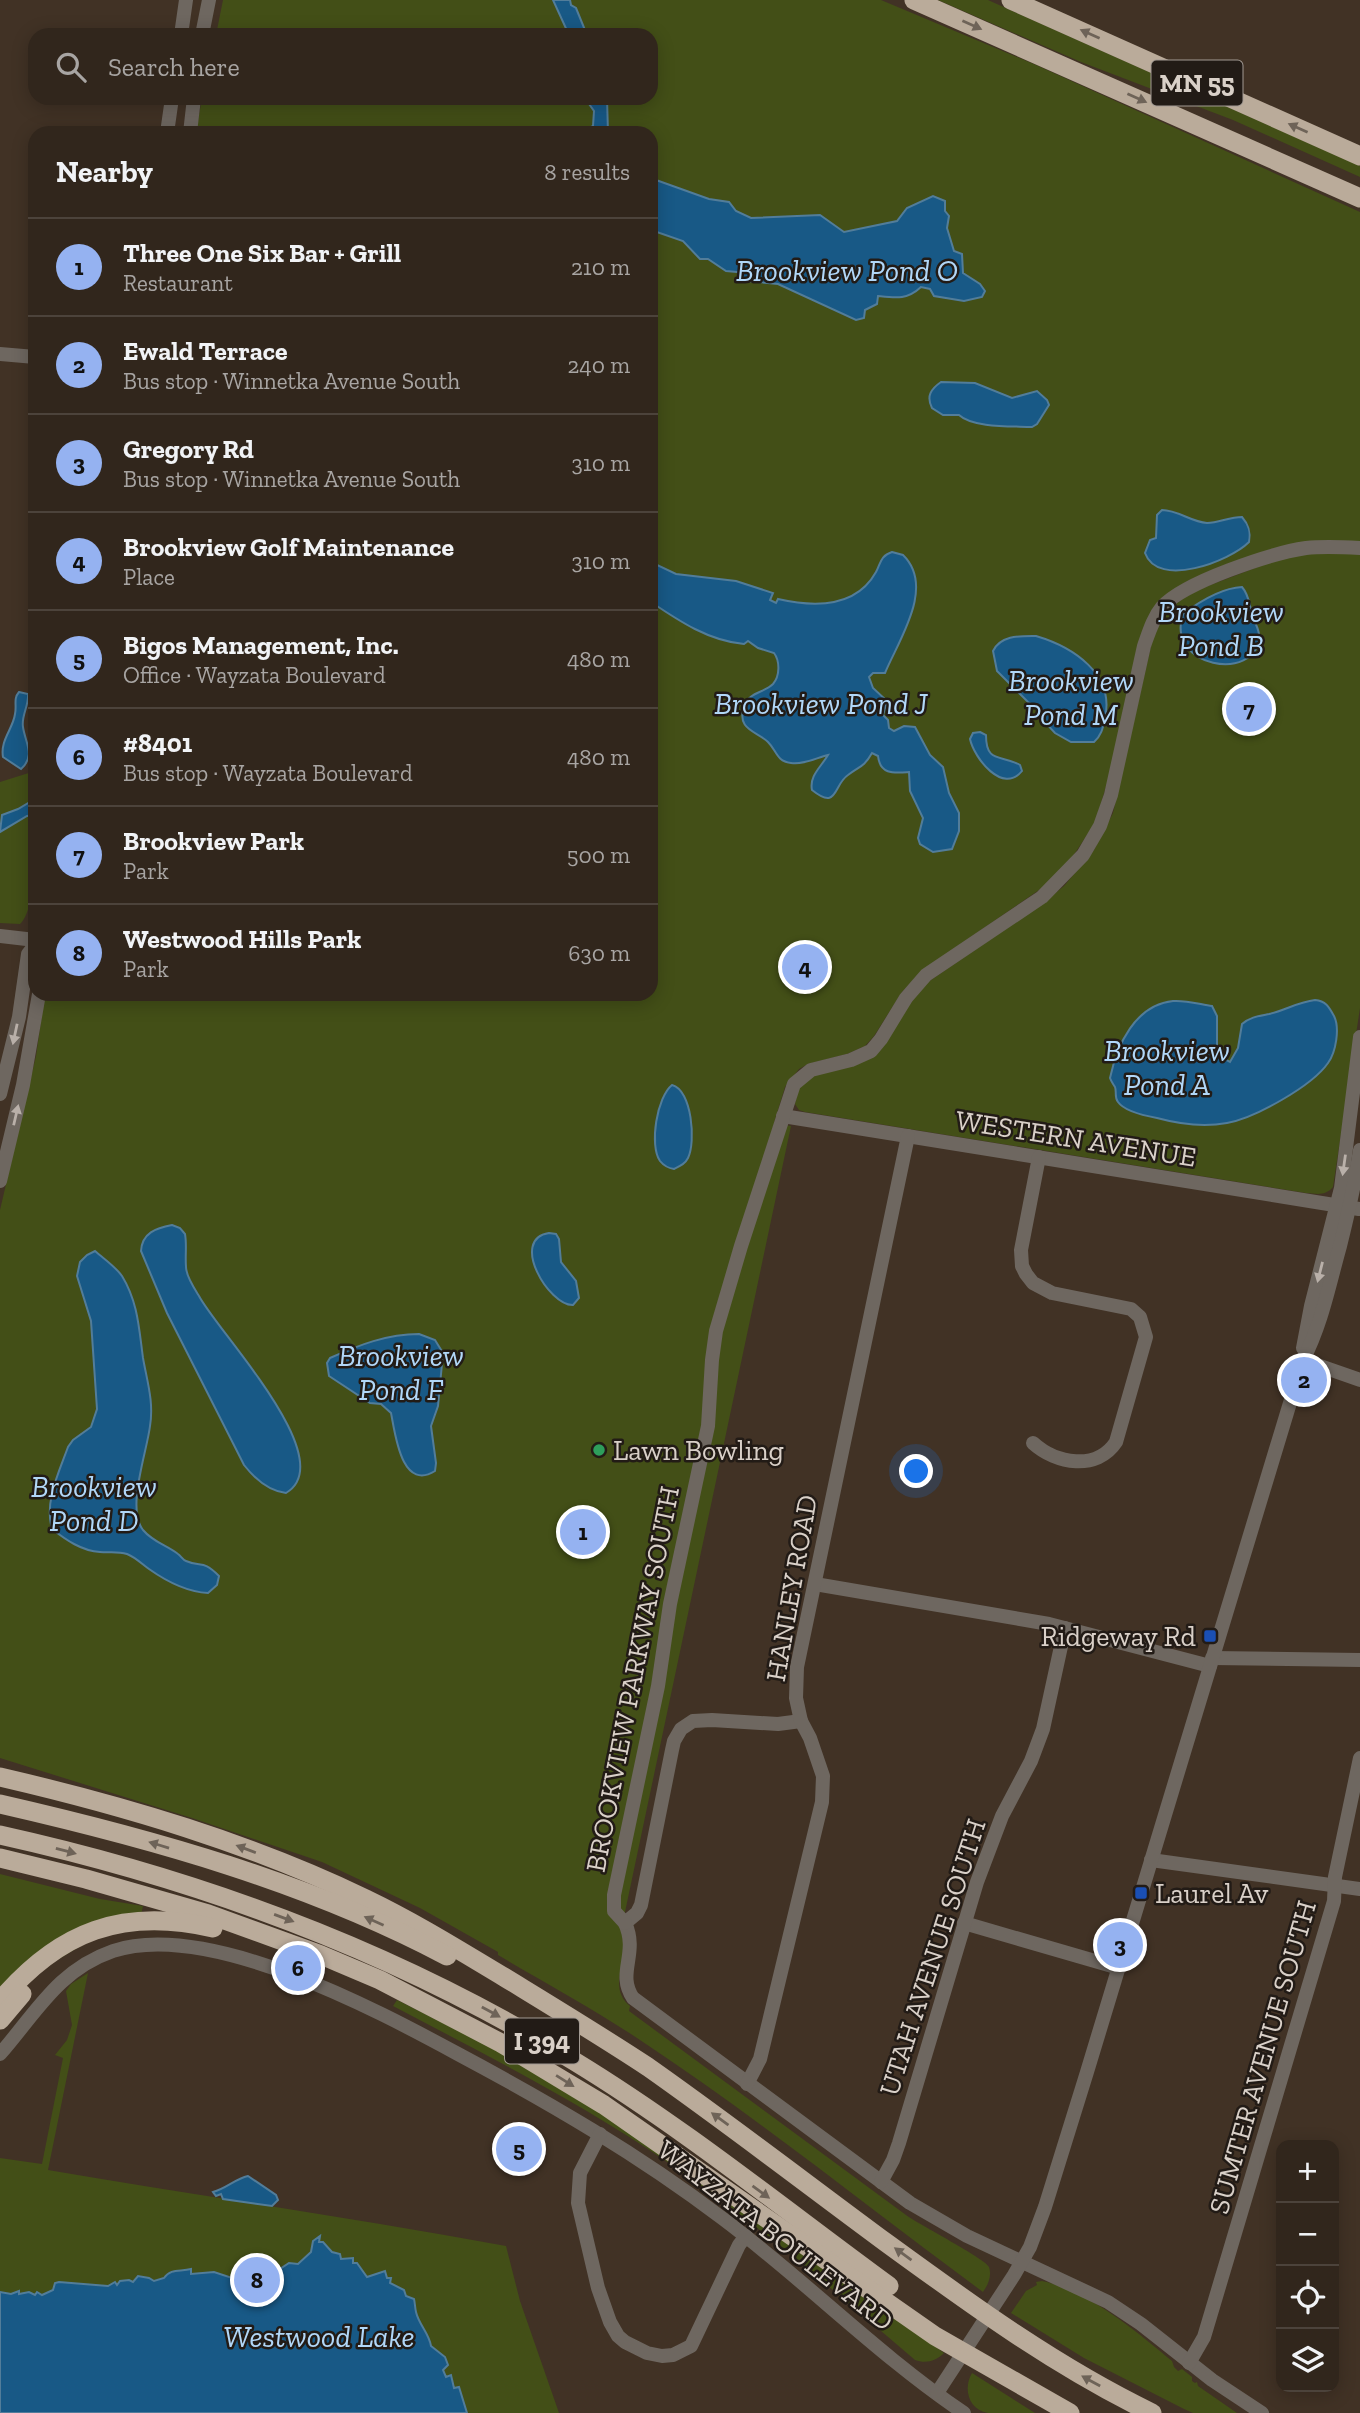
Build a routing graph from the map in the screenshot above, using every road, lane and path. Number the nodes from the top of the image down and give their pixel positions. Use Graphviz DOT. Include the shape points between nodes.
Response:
graph roads {
  1 [pos="186,0"];
  2 [pos="209,0"];
  3 [pos="914,0"];
  4 [pos="1011,0"];
  5 [pos="1027,4"];
  6 [pos="182,28"];
  7 [pos="203,28"];
  8 [pos="171,105"];
  9 [pos="193,105"];
  10 [pos="168,126"];
  11 [pos="191,126"];
  12 [pos="1360,156"];
  13 [pos="1360,198"];
  14 [pos="0,354"];
  15 [pos="28,356"];
  16 [pos="1360,548"];
  17 [pos="0,936"];
  18 [pos="28,941"];
  19 [pos="28,954"];
  20 [pos="38,1001"];
  21 [pos="1360,1037"];
  22 [pos="0,1094"];
  23 [pos="783,1116"];
  24 [pos="908,1136"];
  25 [pos="1360,1150"];
  26 [pos="1039,1157"];
  27 [pos="0,1181"];
  28 [pos="1349,1208"];
  29 [pos="1303,1360"];
  30 [pos="1360,1380"];
  31 [pos="1033,1443"];
  32 [pos="815,1584"];
  33 [pos="1065,1628"];
  34 [pos="1360,1660"];
  35 [pos="1211,1662"];
  36 [pos="802,1721"];
  37 [pos="1360,1758"];
  38 [pos="0,1775"];
  39 [pos="0,1804"];
  40 [pos="0,1835"];
  41 [pos="0,1858"];
  42 [pos="1151,1860"];
  43 [pos="0,1870"];
  44 [pos="1336,1885"];
  45 [pos="1360,1889"];
  46 [pos="156,1900"];
  47 [pos="625,1923"];
  48 [pos="964,1923"];
  49 [pos="92,1932"];
  50 [pos="1119,1968"];
  51 [pos="0,2001"];
  52 [pos="441,2012"];
  53 [pos="0,2020"];
  54 [pos="609,2041"];
  55 [pos="0,2054"];
  56 [pos="747,2084"];
  57 [pos="600,2134"];
  58 [pos="881,2182"];
  59 [pos="746,2236"];
  60 [pos="1022,2262"];
  61 [pos="1189,2363"];
  62 [pos="1015,2380"];
  63 [pos="937,2393"];
  64 [pos="964,2413"];
  65 [pos="1070,2413"];
  66 [pos="1152,2413"];
  67 [pos="1262,2413"];
  1 -- 6 [label="street"];
  2 -- 7 [label="street"];
  3 -- 13 [label="highway, MN 55, one-way"];
  4 -- 5 [label="highway, MN 55"];
  12 -- 5 [label="highway, MN 55, one-way"];
  8 -- 10 [label="street"];
  9 -- 11 [label="street"];
  14 -- 15 [label="street"];
  16 -- 23 [label="street, BROOKVIEW PARKWAY SOUTH" via="1307,548 1265,558 1183,590 1163,606 1144,646 1106,813 1083,855 1042,897 926,975 871,1051 811,1070 799,1079"];
  17 -- 18 [label="street"];
  19 -- 22 [label="street, one-way" via="19,1017"];
  27 -- 20 [label="street, one-way"];
  21 -- 28 [label="street, one-way"];
  23 -- 24 [label="street, WESTERN AVENUE"];
  23 -- 47 [label="street, BROOKVIEW PARKWAY SOUTH" via="714,1343 708,1426 614,1895 614,1911"];
  24 -- 26 [label="street, WESTERN AVENUE"];
  24 -- 32 [label="street, HANLEY ROAD"];
  25 -- 28 [label="street"];
  26 -- 28 [label="street, WESTERN AVENUE"];
  26 -- 31 [label="street" via="1021,1250 1026,1274 1052,1293 1131,1309 1140,1317 1146,1337 1116,1441 1107,1453 1094,1461 1078,1461 1052,1457"];
  28 -- 29 [label="street" via="1318,1326"];
  29 -- 30 [label="street"];
  29 -- 35 [label="street"];
  32 -- 33 [label="street"];
  32 -- 36 [label="street, HANLEY ROAD" via="797,1667 796,1698"];
  33 -- 35 [label="street"];
  33 -- 48 [label="street, UTAH AVENUE SOUTH" via="1043,1729 1002,1816"];
  34 -- 35 [label="street"];
  35 -- 42 [label="street"];
  36 -- 47 [label="street" via="702,1720 681,1729 672,1750 640,1905"];
  36 -- 56 [label="street, HANLEY ROAD" via="823,1776 822,1802 760,2059"];
  37 -- 44 [label="street, SUMTER AVENUE SOUTH"];
  54 -- 38 [label="highway, one-way" via="438,1937 352,1892 197,1831"];
  54 -- 39 [label="highway, I 394, one-way" via="432,1948 340,1906 144,1840"];
  40 -- 62 [label="highway, I 394, one-way" via="170,1880 286,1919 470,2001 640,2104"];
  41 -- 46 [label="highway"];
  42 -- 44 [label="street"];
  42 -- 50 [label="street"];
  43 -- 46 [label="highway" via="109,1896"];
  44 -- 45 [label="street"];
  44 -- 61 [label="street, SUMTER AVENUE SOUTH" via="1204,2337"];
  46 -- 52 [label="highway" via="321,1955"];
  47 -- 56 [label="street, BROOKVIEW PARKWAY SOUTH" via="632,1944 628,1991 639,2005"];
  48 -- 50 [label="street"];
  48 -- 58 [label="street, UTAH AVENUE SOUTH" via="899,2143"];
  49 -- 51 [label="highway" via="42,1958"];
  49 -- 52 [label="highway" via="151,1920 193,1923 301,1956"];
  49 -- 53 [label="highway" via="42,1970"];
  50 -- 60 [label="street" via="1047,2201"];
  52 -- 62 [label="highway, one-way" via="604,2105 935,2336"];
  66 -- 54 [label="highway, I 394, one-way" via="1021,2339"];
  55 -- 57 [label="street, WAYZATA BOULEVARD" via="43,2000 78,1968 133,1947 188,1947 263,1966 355,2001 519,2086"];
  56 -- 58 [label="street"];
  57 -- 59 [label="street, WAYZATA BOULEVARD"];
  57 -- 59 [label="street" via="580,2173 578,2203 598,2288 610,2322 625,2342 663,2356 691,2346"];
  58 -- 60 [label="street" via="940,2222"];
  59 -- 63 [label="street, WAYZATA BOULEVARD"];
  60 -- 61 [label="street" via="1118,2308"];
  60 -- 63 [label="street"];
  61 -- 67 [label="street"];
  62 -- 65 [label="highway, I 394"];
  63 -- 64 [label="street, WAYZATA BOULEVARD"];
}
